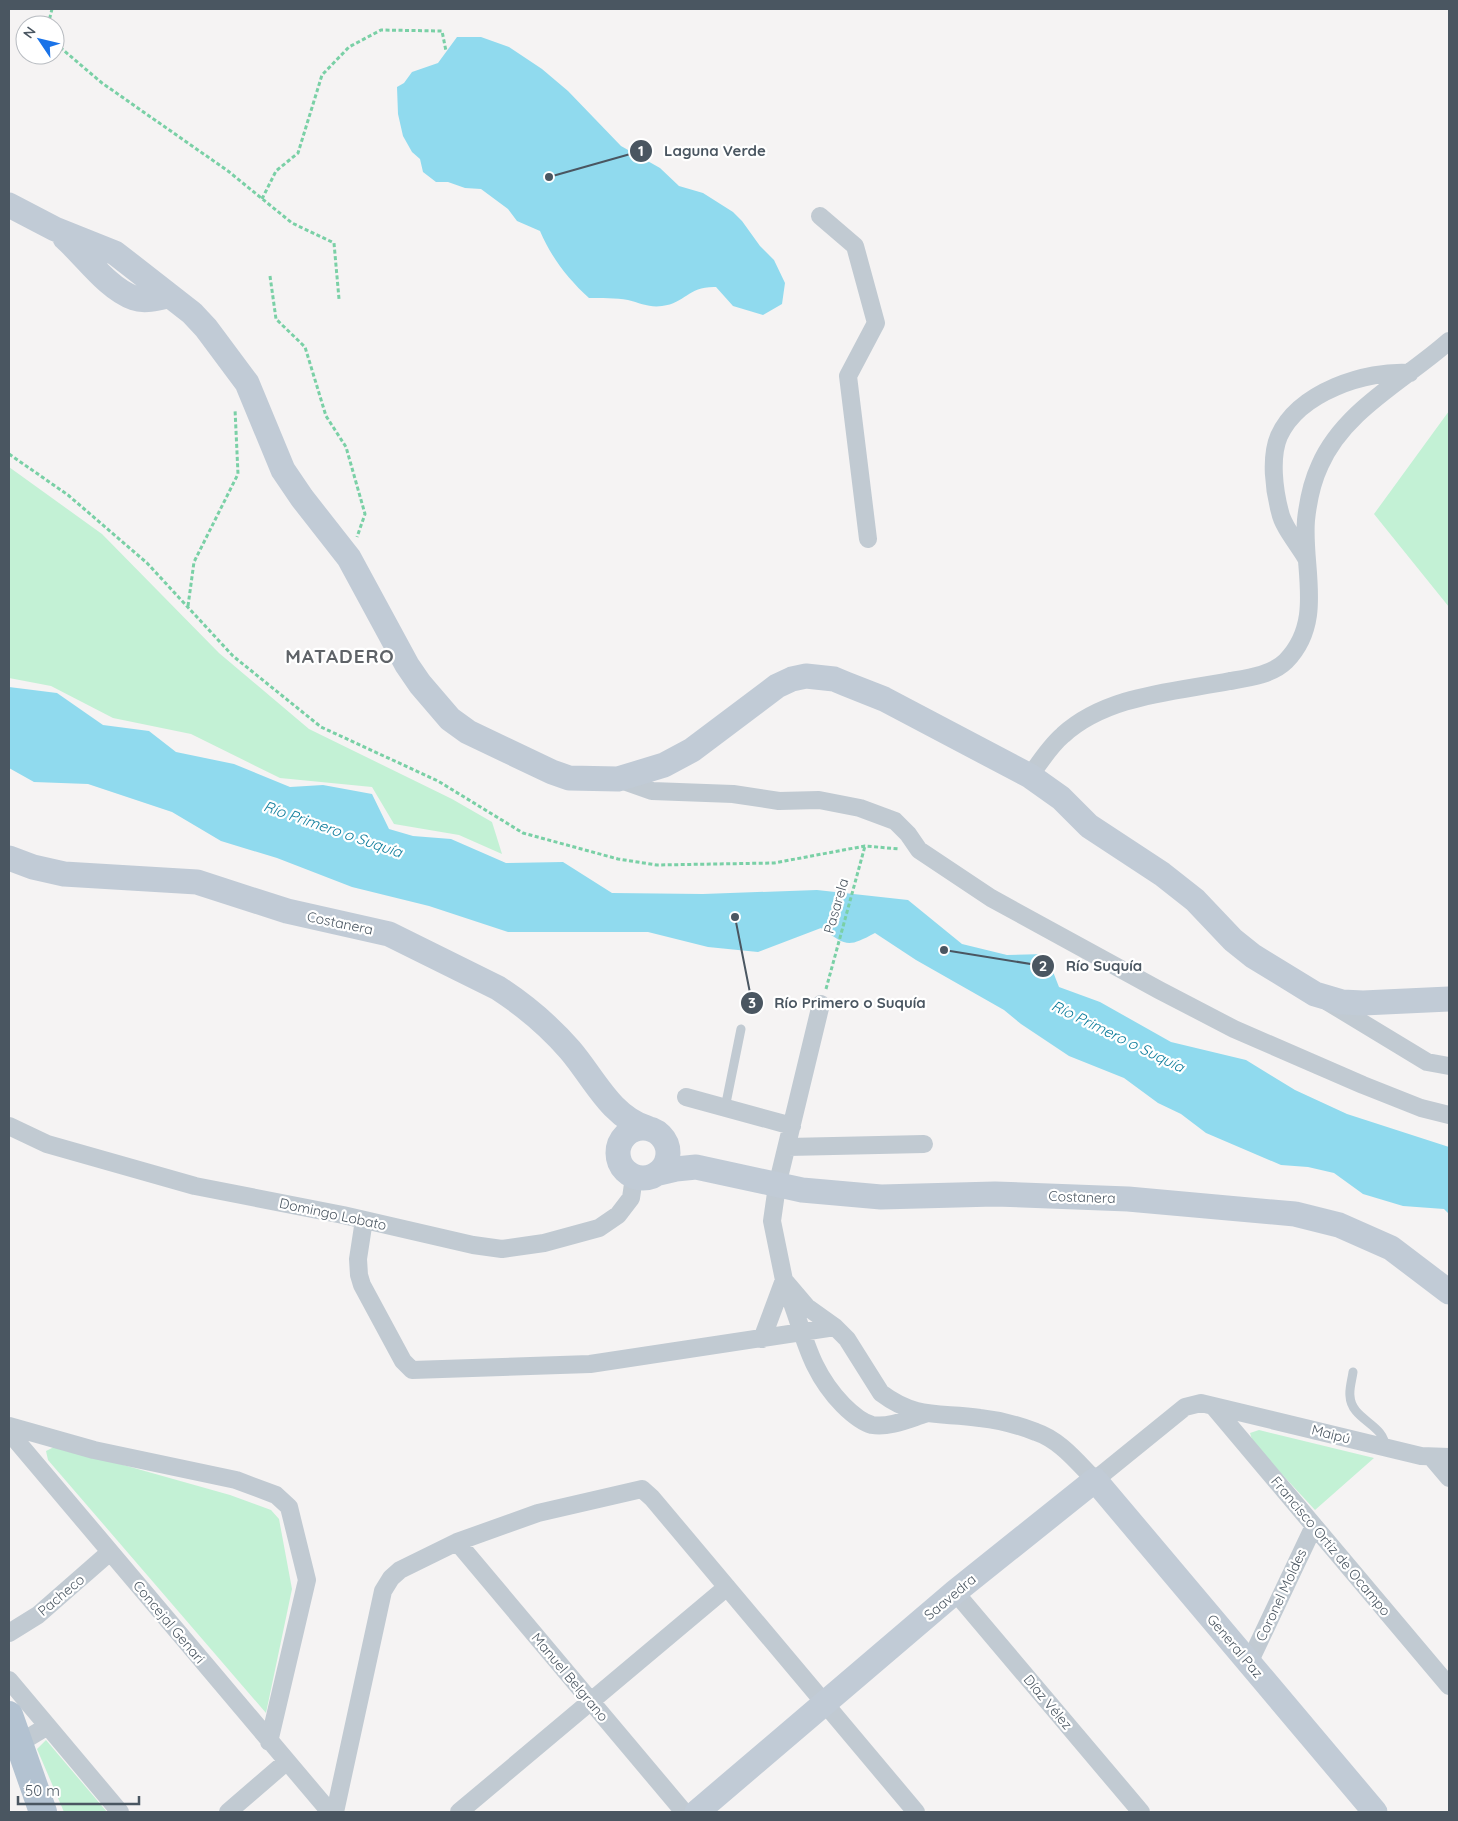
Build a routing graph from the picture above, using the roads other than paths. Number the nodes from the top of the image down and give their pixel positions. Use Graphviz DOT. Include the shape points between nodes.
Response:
graph roads {
  1 [pos="9,205"];
  2 [pos="820,216"];
  3 [pos="1449,341"];
  4 [pos="1410,373"];
  5 [pos="868,539"];
  6 [pos="1309,563"];
  7 [pos="1030,776"];
  8 [pos="618,779"];
  9 [pos="9,858"];
  10 [pos="1315,994"];
  11 [pos="1449,999"];
  12 [pos="821,1004"];
  13 [pos="741,1029"];
  14 [pos="1449,1066"];
  15 [pos="686,1097"];
  16 [pos="614,1108"];
  17 [pos="725,1108"];
  18 [pos="1449,1115"];
  19 [pos="9,1126"];
  20 [pos="792,1126"];
  21 [pos="646,1128"];
  22 [pos="620,1143"];
  23 [pos="666,1143"];
  24 [pos="924,1144"];
  25 [pos="788,1147"];
  26 [pos="696,1167"];
  27 [pos="660,1173"];
  28 [pos="634,1177"];
  29 [pos="778,1186"];
  30 [pos="364,1220"];
  31 [pos="784,1280"];
  32 [pos="1449,1292"];
  33 [pos="835,1327"];
  34 [pos="803,1333"];
  35 [pos="762,1339"];
  36 [pos="1353,1372"];
  37 [pos="1213,1406"];
  38 [pos="924,1414"];
  39 [pos="9,1426"];
  40 [pos="9,1432"];
  41 [pos="1385,1447"];
  42 [pos="1441,1457"];
  43 [pos="1449,1478"];
  44 [pos="1095,1480"];
  45 [pos="1314,1526"];
  46 [pos="457,1542"];
  47 [pos="110,1552"];
  48 [pos="727,1587"];
  49 [pos="955,1592"];
  50 [pos="9,1633"];
  51 [pos="1249,1663"];
  52 [pos="9,1680"];
  53 [pos="1449,1686"];
  54 [pos="591,1702"];
  55 [pos="824,1704"];
  56 [pos="9,1715"];
  57 [pos="46,1727"];
  58 [pos="269,1742"];
  59 [pos="18,1744"];
  60 [pos="286,1762"];
  61 [pos="43,1812"];
  62 [pos="120,1812"];
  63 [pos="228,1812"];
  64 [pos="330,1812"];
  65 [pos="335,1812"];
  66 [pos="459,1812"];
  67 [pos="684,1812"];
  68 [pos="697,1812"];
  69 [pos="916,1812"];
  70 [pos="1141,1812"];
  71 [pos="1375,1812"];
  1 -- 8 [label="street" via="55,229 115,253 192,313 206,328 247,383 283,470 349,558 407,665 450,720 468,732 569,778"];
  2 -- 5 [label="street" via="855,246 876,323 848,376"];
  3 -- 4 [label="street"];
  4 -- 6 [label="street" via="1341,429 1330,446 1312,482 1306,520"];
  4 -- 6 [label="street" via="1389,372 1358,377 1321,395 1295,412 1279,437 1274,468 1280,514"];
  6 -- 7 [label="street" via="1309,612 1305,632 1286,662 1262,675 1120,703 1093,714 1063,735"];
  7 -- 8 [label="street" via="884,698 834,680 806,676 778,686 677,759 638,775"];
  7 -- 10 [label="street" via="1060,798 1089,826 1162,874 1253,956"];
  8 -- 18 [label="street" via="652,791 733,794 779,801 819,800 860,808 894,821 919,850 991,898 1234,1029 1363,1085 1421,1108"];
  9 -- 16 [label="street, Costanera" via="64,874 197,882 286,911 389,934 511,997 566,1045"];
  10 -- 11 [label="street" via="1342,1002 1363,1003"];
  10 -- 14 [label="street" via="1428,1062"];
  12 -- 20 [label="street"];
  13 -- 17 [label="lane"];
  15 -- 17 [label="street"];
  16 -- 21 [label="street, Costanera" via="632,1123"];
  16 -- 22 [label="street, Costanera"];
  17 -- 20 [label="street"];
  19 -- 30 [label="street, Domingo Lobato" via="47,1144 196,1186"];
  20 -- 25 [label="street"];
  21 -- 22 [label="street" via="630,1131"];
  21 -- 23 [label="street, Costanera" via="662,1136"];
  22 -- 28 [label="street, Costanera" via="618,1160"];
  23 -- 26 [label="street, Costanera" via="678,1157"];
  23 -- 27 [label="street" via="668,1159"];
  24 -- 25 [label="street"];
  25 -- 29 [label="street"];
  26 -- 27 [label="street, Costanera"];
  26 -- 29 [label="street, Costanera"];
  27 -- 28 [label="street, Costanera" via="647,1179"];
  28 -- 30 [label="street, Domingo Lobato" via="631,1198 618,1215 599,1228 544,1243 502,1249"];
  29 -- 31 [label="street" via="772,1221"];
  29 -- 32 [label="street, Costanera" via="882,1197 995,1194 1128,1199 1295,1214 1339,1225 1391,1248"];
  30 -- 35 [label="street" via="358,1260 362,1285 403,1360 412,1370 590,1364"];
  31 -- 33 [label="street" via="807,1307"];
  31 -- 34 [label="street"];
  31 -- 35 [label="street"];
  33 -- 34 [label="street"];
  33 -- 38 [label="street" via="847,1339 881,1392"];
  34 -- 35 [label="street"];
  34 -- 38 [label="street" via="810,1360 821,1380 852,1414 872,1425 881,1425"];
  36 -- 41 [label="lane" via="1350,1396 1355,1412 1380,1433"];
  37 -- 41 [label="street, Maipú"];
  37 -- 44 [label="street, Saavedra" via="1201,1403 1185,1407"];
  37 -- 45 [label="street, Francisco Ortiz de Ocampo"];
  38 -- 44 [label="street" via="978,1418 1037,1432 1064,1449"];
  39 -- 58 [label="street" via="94,1450 236,1480 276,1495 289,1506 307,1580"];
  40 -- 47 [label="street, Concejal Genari"];
  41 -- 42 [label="street, Maipú"];
  42 -- 43 [label="street"];
  44 -- 49 [label="street, Saavedra"];
  44 -- 51 [label="street, General Paz"];
  45 -- 51 [label="street, Coronel Moldes"];
  45 -- 53 [label="street, Francisco Ortiz de Ocampo"];
  46 -- 48 [label="street" via="538,1513 642,1489"];
  46 -- 54 [label="street, Manuel Belgrano"];
  46 -- 65 [label="street" via="400,1570 390,1578 383,1591"];
  47 -- 50 [label="street, Pacheco" via="38,1615"];
  47 -- 58 [label="street, Concejal Genari"];
  48 -- 54 [label="street"];
  48 -- 55 [label="street"];
  49 -- 55 [label="street, Saavedra"];
  49 -- 70 [label="street, Díaz Vélez"];
  51 -- 71 [label="street, General Paz"];
  52 -- 57 [label="street"];
  54 -- 66 [label="street"];
  54 -- 67 [label="street, Manuel Belgrano"];
  55 -- 68 [label="street, Saavedra"];
  55 -- 69 [label="street"];
  56 -- 59 [label="main road"];
  57 -- 59 [label="street"];
  57 -- 62 [label="street"];
  58 -- 60 [label="street, Concejal Genari"];
  59 -- 61 [label="main road"];
  60 -- 63 [label="street"];
  60 -- 64 [label="street, Concejal Genari"];
}
